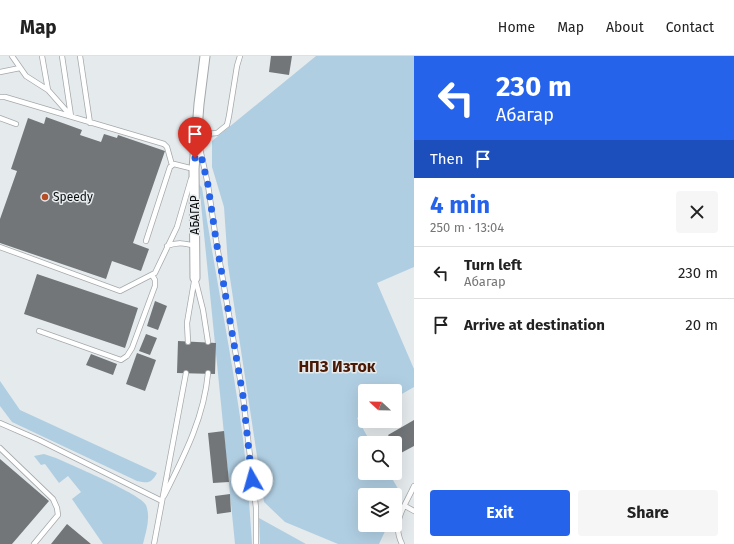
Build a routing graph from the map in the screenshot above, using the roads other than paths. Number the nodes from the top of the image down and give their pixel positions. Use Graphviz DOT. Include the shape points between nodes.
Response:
graph roads {
  1 [pos="12,56"];
  2 [pos="42,56"];
  3 [pos="62,56"];
  4 [pos="80,56"];
  5 [pos="205,56"];
  6 [pos="240,56"];
  7 [pos="20,68"];
  8 [pos="0,72"];
  9 [pos="48,90"];
  10 [pos="0,97"];
  11 [pos="72,116"];
  12 [pos="0,118"];
  13 [pos="90,123"];
  14 [pos="16,124"];
  15 [pos="196,134"];
  16 [pos="172,165"];
  17 [pos="194,169"];
  18 [pos="146,241"];
  19 [pos="167,246"];
  20 [pos="195,246"];
  21 [pos="0,247"];
  22 [pos="152,275"];
  23 [pos="195,278"];
  24 [pos="39,331"];
  25 [pos="188,342"];
  26 [pos="208,342"];
  27 [pos="186,373"];
  28 [pos="208,374"];
  29 [pos="0,423"];
  30 [pos="0,448"];
  31 [pos="414,486"];
  32 [pos="162,501"];
  33 [pos="405,506"];
  34 [pos="414,511"];
  35 [pos="34,544"];
  36 [pos="154,544"];
  37 [pos="256,544"];
  38 [pos="402,544"];
  1 -- 7 [label="lane"];
  2 -- 9 [label="lane"];
  3 -- 11 [label="lane"];
  4 -- 13 [label="lane"];
  5 -- 15 [label="street, АБАГАР"];
  6 -- 15 [label="lane" via="227,125 217,133"];
  7 -- 8 [label="lane"];
  7 -- 9 [label="lane" via="26,76"];
  9 -- 11 [label="lane"];
  10 -- 11 [label="lane"];
  11 -- 13 [label="lane"];
  12 -- 14 [label="lane"];
  13 -- 16 [label="lane" via="164,144"];
  15 -- 17 [label="street, АБАГАР"];
  15 -- 37 [label="lane" via="208,185 243,396 256,508"];
  16 -- 17 [label="lane"];
  16 -- 18 [label="lane"];
  17 -- 19 [label="lane" via="177,227"];
  17 -- 20 [label="street, АБАГАР"];
  19 -- 20 [label="lane" via="175,243"];
  19 -- 22 [label="lane" via="155,274"];
  20 -- 23 [label="street, АБАГАР"];
  21 -- 22 [label="lane" via="120,291"];
  22 -- 24 [label="lane" via="155,286 132,348 121,360"];
  23 -- 25 [label="lane" via="187,323"];
  23 -- 26 [label="lane"];
  27 -- 32 [label="lane"];
  28 -- 32 [label="lane" via="200,416"];
  29 -- 32 [label="lane"];
  30 -- 35 [label="lane" via="53,499 57,508 58,515"];
  31 -- 33 [label="lane"];
  32 -- 36 [label="lane"];
  33 -- 34 [label="lane"];
  33 -- 38 [label="lane" via="398,521"];
}
